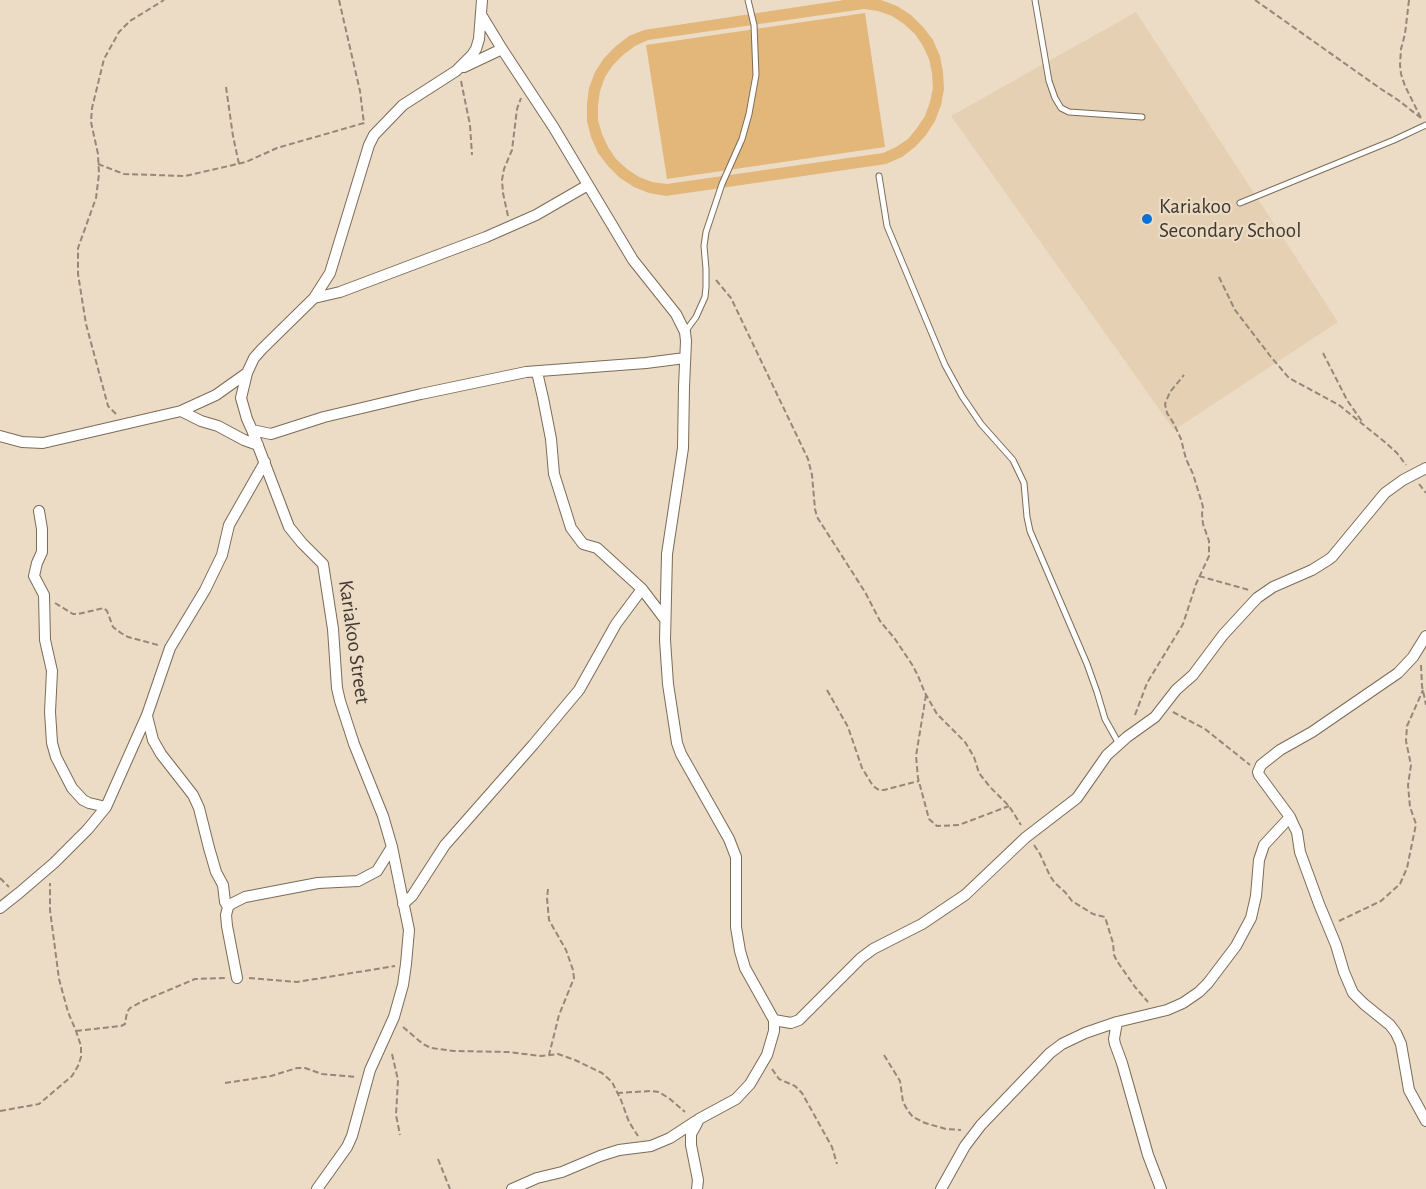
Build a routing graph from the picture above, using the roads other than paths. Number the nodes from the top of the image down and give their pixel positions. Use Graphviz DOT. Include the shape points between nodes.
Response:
graph roads {
  1 [pos="482,0"];
  2 [pos="748,0"];
  3 [pos="1035,0"];
  4 [pos="482,16"];
  5 [pos="502,49"];
  6 [pos="457,70"];
  7 [pos="1142,117"];
  8 [pos="1426,124"];
  9 [pos="879,176"];
  10 [pos="588,185"];
  11 [pos="1240,203"];
  12 [pos="314,298"];
  13 [pos="685,332"];
  14 [pos="685,358"];
  15 [pos="537,372"];
  16 [pos="247,373"];
  17 [pos="181,411"];
  18 [pos="252,430"];
  19 [pos="0,436"];
  20 [pos="258,445"];
  21 [pos="265,462"];
  22 [pos="1426,468"];
  23 [pos="39,511"];
  24 [pos="642,589"];
  25 [pos="664,618"];
  26 [pos="1426,636"];
  27 [pos="147,716"];
  28 [pos="1123,741"];
  29 [pos="106,807"];
  30 [pos="1290,817"];
  31 [pos="392,847"];
  32 [pos="403,904"];
  33 [pos="0,908"];
  34 [pos="228,908"];
  35 [pos="237,978"];
  36 [pos="774,1020"];
  37 [pos="1117,1022"];
  38 [pos="697,1120"];
  39 [pos="1426,1121"];
  40 [pos="317,1189"];
  41 [pos="512,1189"];
  42 [pos="697,1189"];
  43 [pos="940,1189"];
  44 [pos="1161,1189"];
  1 -- 4 [label="street, Kariakoo Street"];
  2 -- 13 [label="lane" via="754,25 756,75 750,114 706,232 705,297"];
  3 -- 7 [label="lane" via="1049,81 1061,108 1069,112"];
  4 -- 5 [label="street"];
  4 -- 6 [label="street, Kariakoo Street" via="476,49"];
  5 -- 6 [label="street"];
  5 -- 10 [label="street"];
  6 -- 12 [label="street, Kariakoo Street" via="403,105 374,135 330,273"];
  8 -- 11 [label="lane"];
  9 -- 28 [label="lane" via="887,225 945,365 981,424 1013,460 1024,483 1030,531 1087,664 1105,719"];
  10 -- 12 [label="street" via="536,215 486,237 340,292"];
  10 -- 13 [label="street" via="633,260 676,314"];
  12 -- 16 [label="street, Kariakoo Street" via="262,349"];
  13 -- 14 [label="street"];
  14 -- 15 [label="street"];
  14 -- 25 [label="street" via="683,448 667,554"];
  15 -- 18 [label="street" via="324,417 271,434"];
  15 -- 24 [label="street" via="554,474 571,528"];
  16 -- 17 [label="street" via="216,395"];
  16 -- 18 [label="street, Kariakoo Street" via="242,398"];
  17 -- 19 [label="street" via="40,443"];
  17 -- 20 [label="street"];
  18 -- 20 [label="street, Kariakoo Street"];
  20 -- 21 [label="street, Kariakoo Street"];
  21 -- 27 [label="street" via="229,525 222,555 205,590 170,648"];
  21 -- 31 [label="street, Kariakoo Street" via="289,527 323,564 340,701"];
  22 -- 28 [label="street" via="1384,493 1328,560 1257,598 1155,717"];
  23 -- 29 [label="street" via="42,552 34,576 43,593 45,640 52,671 52,743 72,788 82,800"];
  24 -- 25 [label="street"];
  24 -- 32 [label="street" via="616,624 579,690 445,845 417,890"];
  25 -- 36 [label="street" via="677,743 736,857 740,951 745,968"];
  26 -- 30 [label="street" via="1398,673 1261,765 1259,776"];
  27 -- 29 [label="street"];
  27 -- 34 [label="street" via="153,740 199,808"];
  28 -- 36 [label="street" via="1107,755 1077,798 1027,836 965,895 922,924 873,949 799,1020"];
  29 -- 33 [label="street" via="54,863"];
  30 -- 37 [label="street" via="1264,845 1251,918 1208,983 1184,1003"];
  30 -- 39 [label="street" via="1353,993 1396,1033 1409,1090"];
  31 -- 32 [label="street, Kariakoo Street"];
  31 -- 34 [label="street" via="380,869 372,875 245,897"];
  32 -- 40 [label="street, Kariakoo Street" via="409,941 403,985 392,1023 368,1078 349,1142"];
  34 -- 35 [label="street" via="227,926"];
  36 -- 38 [label="street" via="767,1055 750,1084 736,1099"];
  37 -- 43 [label="street" via="1085,1033 1050,1053 981,1125"];
  37 -- 44 [label="street" via="1115,1044"];
  38 -- 41 [label="street" via="651,1146 619,1150"];
  38 -- 42 [label="street" via="691,1134"];
}
